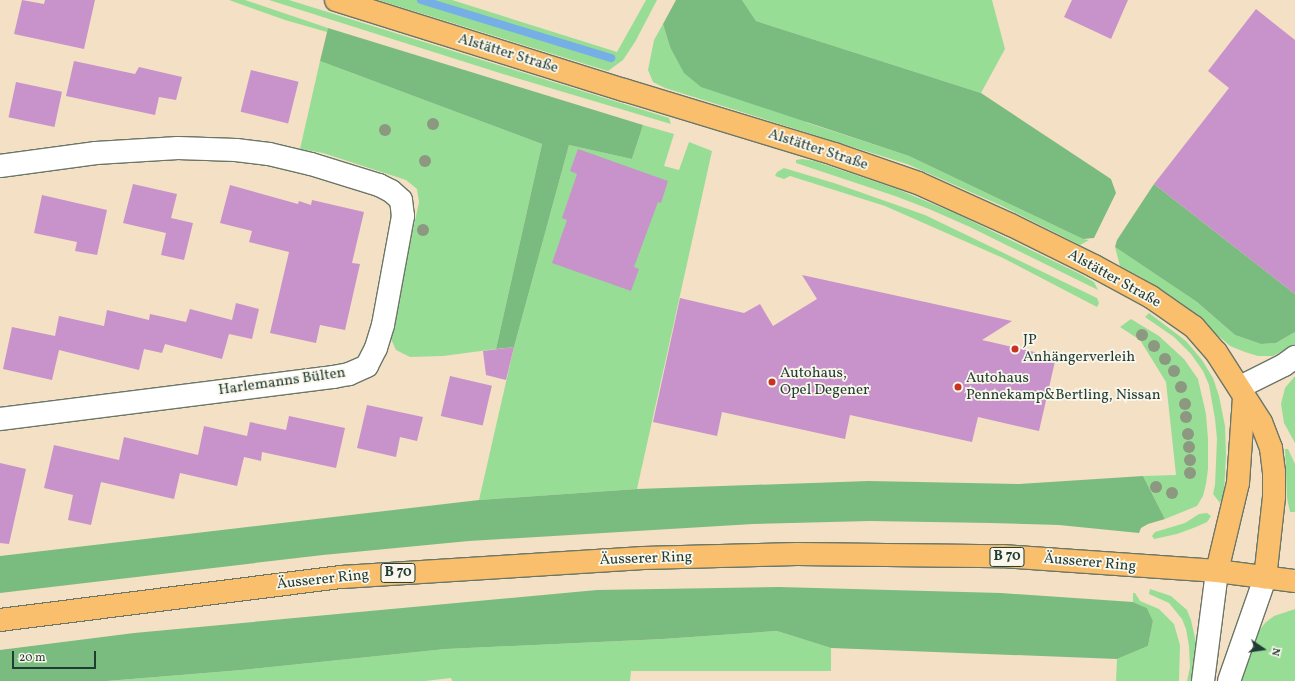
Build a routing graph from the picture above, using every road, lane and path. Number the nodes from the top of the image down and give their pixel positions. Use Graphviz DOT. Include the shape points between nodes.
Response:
graph roads {
  1 [pos="336,0"];
  2 [pos="0,166"];
  3 [pos="1295,357"];
  4 [pos="1242,392"];
  5 [pos="0,419"];
  6 [pos="1217,572"];
  7 [pos="1265,578"];
  8 [pos="1295,581"];
  9 [pos="0,620"];
  10 [pos="1203,681"];
  11 [pos="1229,681"];
  1 -- 4 [label="main road, Alstätter Straße" via="834,154 918,183 1011,225 1151,297 1194,327 1216,352"];
  2 -- 5 [label="street, Harlemanns Bülten" via="96,153 178,148 269,154 379,185 401,200 403,216 383,325 367,366 349,374 333,377"];
  3 -- 4 [label="street"];
  4 -- 6 [label="main road" via="1238,483"];
  4 -- 7 [label="main road, Alstätter Straße" via="1261,422 1271,448 1274,497"];
  6 -- 7 [label="main road, Äusserer Ring / B 70"];
  6 -- 9 [label="main road, Äusserer Ring / B 70" via="1002,556 797,554 643,558 342,577"];
  6 -- 10 [label="street"];
  7 -- 8 [label="main road, Äusserer Ring / B 70"];
  7 -- 11 [label="street"];
}
